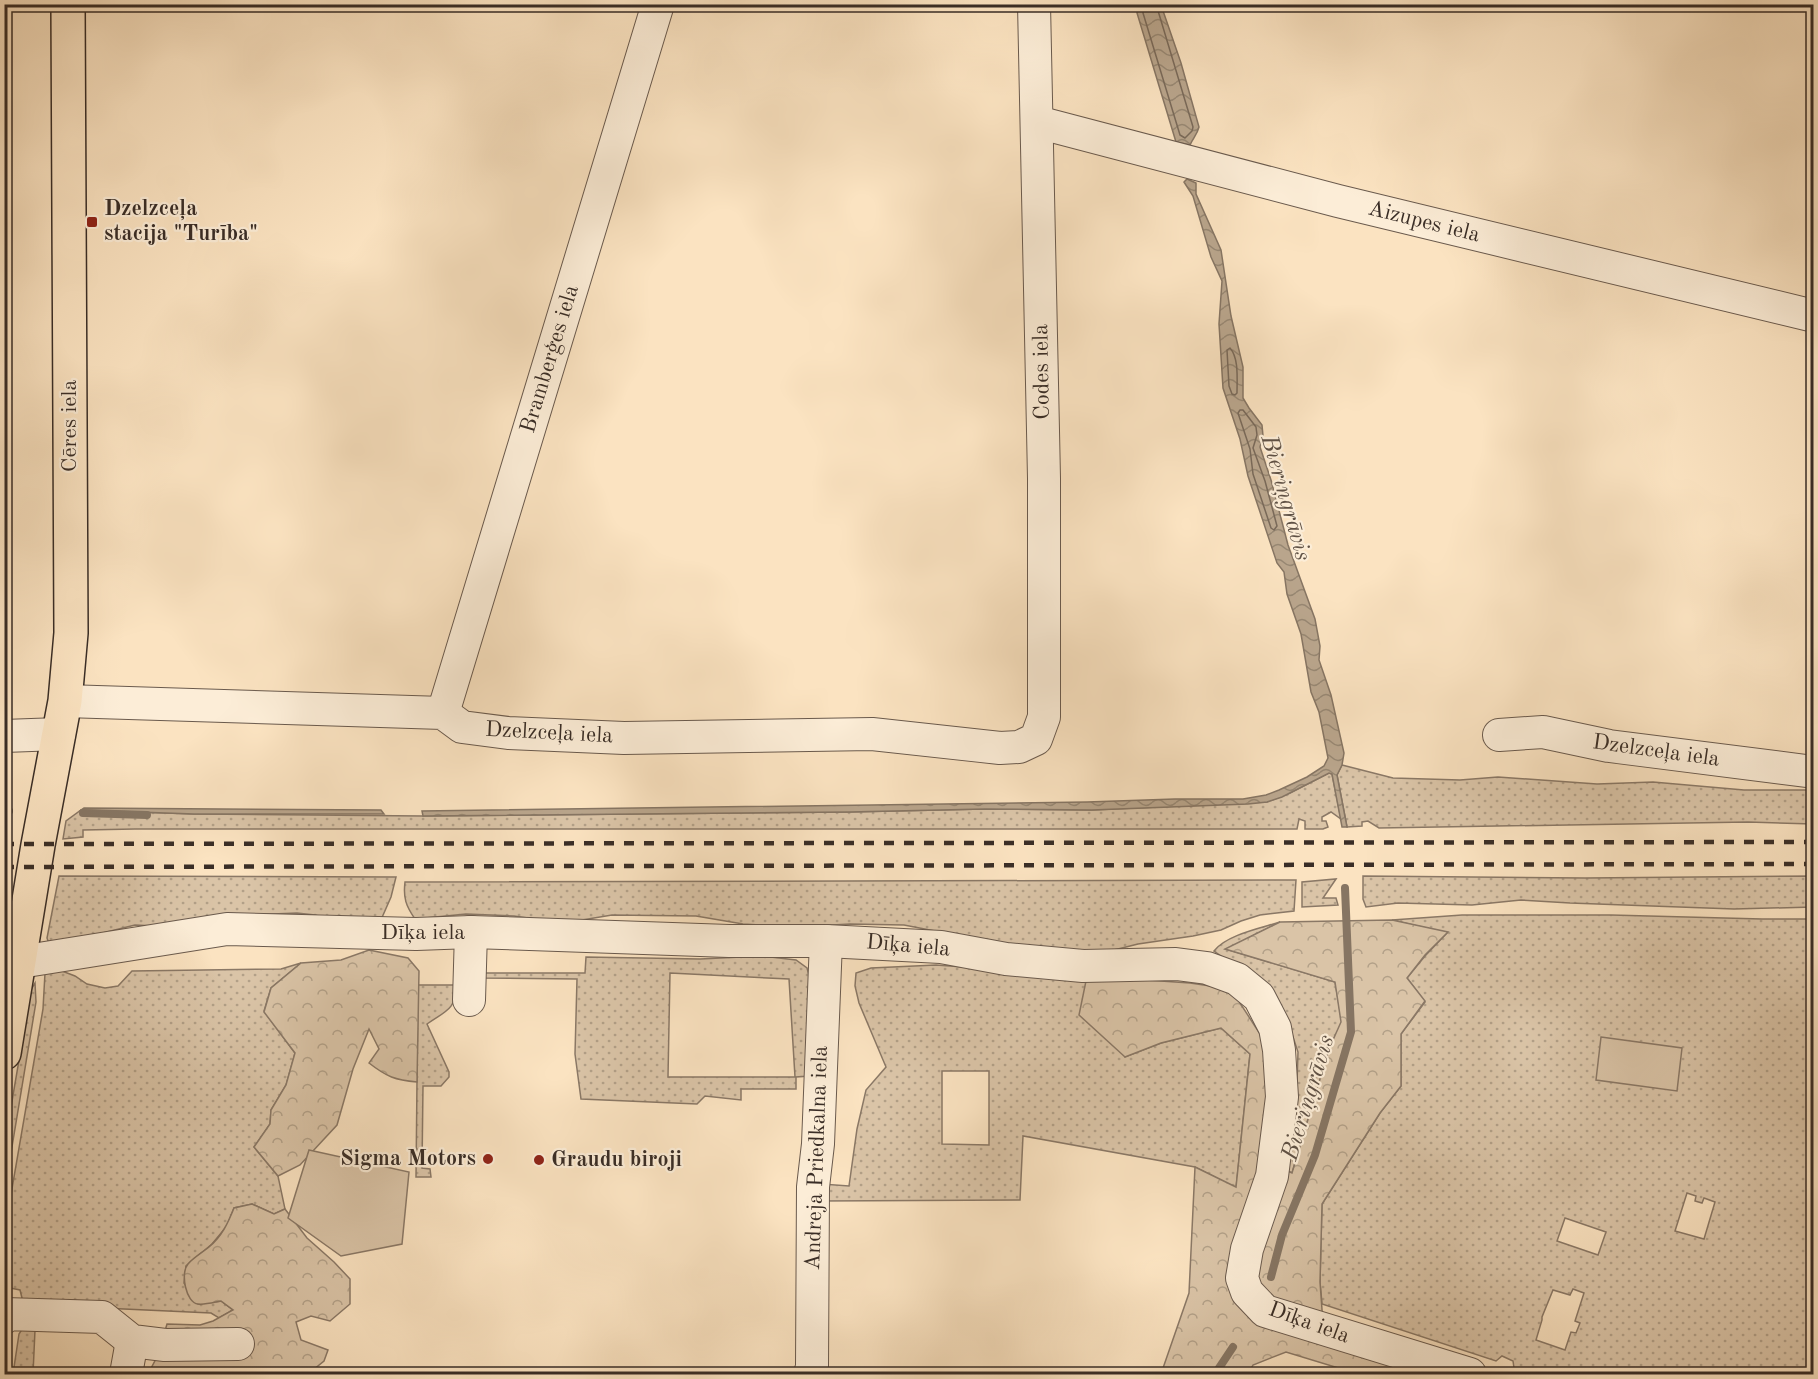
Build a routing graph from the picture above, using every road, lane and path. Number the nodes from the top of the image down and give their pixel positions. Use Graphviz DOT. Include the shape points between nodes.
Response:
graph roads {
  1 [pos="68,4"];
  2 [pos="658,4"];
  3 [pos="1034,4"];
  4 [pos="1036,122"];
  5 [pos="1814,316"];
  6 [pos="65,701"];
  7 [pos="443,713"];
  8 [pos="59,734"];
  9 [pos="1499,735"];
  10 [pos="4,736"];
  11 [pos="1036,739"];
  12 [pos="1814,772"];
  13 [pos="471,932"];
  14 [pos="826,941"];
  15 [pos="12,962"];
  16 [pos="469,1000"];
  17 [pos="4,1053"];
  18 [pos="4,1318"];
  19 [pos="132,1341"];
  20 [pos="238,1344"];
  21 [pos="126,1374"];
  22 [pos="810,1374"];
  23 [pos="1470,1374"];
  1 -- 6 [label="main road, Cēres iela" via="71,633"];
  2 -- 7 [label="street, Bramberģes iela"];
  3 -- 4 [label="street, Codes iela"];
  4 -- 5 [label="street, Aizupes iela" via="1338,201"];
  4 -- 11 [label="street, Codes iela" via="1044,490 1044,717"];
  6 -- 7 [label="street, Dzelzceļa iela"];
  6 -- 8 [label="main road, Cēres iela"];
  7 -- 11 [label="street, Dzelzceļa iela" via="462,727 508,733 624,738 872,734 1000,748 1019,747"];
  8 -- 10 [label="street"];
  8 -- 15 [label="main road, Cēres iela"];
  9 -- 12 [label="street, Dzelzceļa iela" via="1542,732 1609,746"];
  13 -- 14 [label="street, Dīķa iela"];
  13 -- 15 [label="street, Dīķa iela" via="227,929"];
  13 -- 16 [label="street"];
  14 -- 22 [label="street, Andreja Priedkalna iela" via="813,1187"];
  14 -- 23 [label="street, Dīķa iela" via="941,947 1006,959 1083,966 1176,964 1207,968 1237,979 1259,997 1275,1028 1282,1097 1272,1176 1247,1248 1242,1278 1247,1292 1265,1311"];
  15 -- 17 [label="main road, Cēres iela"];
  18 -- 19 [label="street" via="5,1314 102,1317"];
  19 -- 20 [label="street" via="165,1345"];
  19 -- 21 [label="street"];
}
